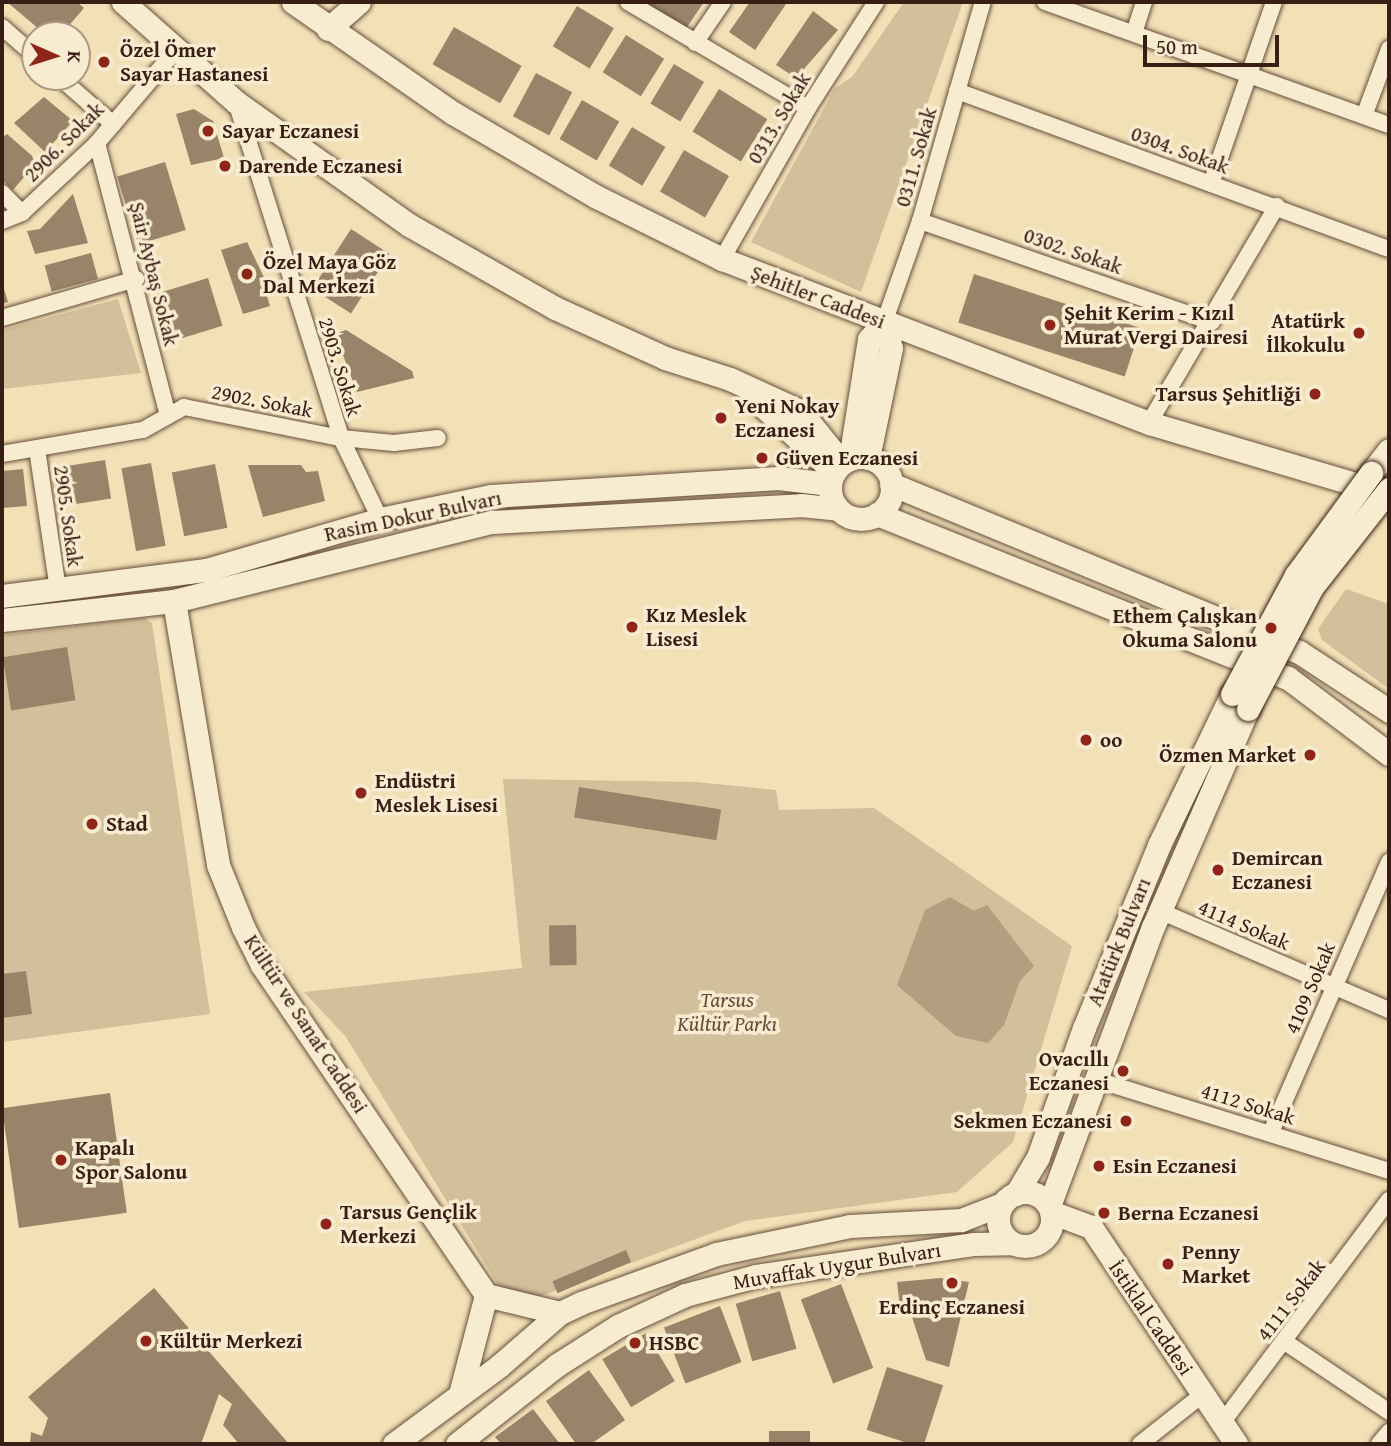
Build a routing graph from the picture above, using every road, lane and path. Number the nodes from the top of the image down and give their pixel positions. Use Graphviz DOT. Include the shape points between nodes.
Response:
graph roads {
  1 [pos="122,2"];
  2 [pos="293,2"];
  3 [pos="359,2"];
  4 [pos="628,2"];
  5 [pos="723,2"];
  6 [pos="876,2"];
  7 [pos="983,2"];
  8 [pos="1045,2"];
  9 [pos="1144,2"];
  10 [pos="1274,2"];
  11 [pos="2,27"];
  12 [pos="328,29"];
  13 [pos="1134,33"];
  14 [pos="695,43"];
  15 [pos="21,44"];
  16 [pos="1389,49"];
  17 [pos="176,50"];
  18 [pos="1249,75"];
  19 [pos="75,91"];
  20 [pos="957,91"];
  21 [pos="236,102"];
  22 [pos="808,108"];
  23 [pos="1364,116"];
  24 [pos="113,124"];
  25 [pos="1389,125"];
  26 [pos="97,143"];
  27 [pos="1211,184"];
  28 [pos="2,193"];
  29 [pos="1276,206"];
  30 [pos="22,213"];
  31 [pos="920,220"];
  32 [pos="2,221"];
  33 [pos="1389,249"];
  34 [pos="722,259"];
  35 [pos="136,279"];
  36 [pos="2,318"];
  37 [pos="1212,322"];
  38 [pos="884,323"];
  39 [pos="168,416"];
  40 [pos="1149,423"];
  41 [pos="341,438"];
  42 [pos="438,438"];
  43 [pos="37,449"];
  44 [pos="1389,450"];
  45 [pos="2,454"];
  46 [pos="845,467"];
  47 [pos="891,484"];
  48 [pos="1389,492"];
  49 [pos="838,509"];
  50 [pos="877,514"];
  51 [pos="380,519"];
  52 [pos="58,590"];
  53 [pos="2,596"];
  54 [pos="174,601"];
  55 [pos="2,620"];
  56 [pos="1240,701"];
  57 [pos="1389,711"];
  58 [pos="1389,754"];
  59 [pos="1389,862"];
  60 [pos="1160,911"];
  61 [pos="1333,986"];
  62 [pos="1389,1010"];
  63 [pos="1094,1079"];
  64 [pos="1271,1132"];
  65 [pos="1389,1171"];
  66 [pos="1009,1199"];
  67 [pos="1389,1200"];
  68 [pos="1050,1209"];
  69 [pos="1012,1244"];
  70 [pos="486,1295"];
  71 [pos="560,1313"];
  72 [pos="1284,1342"];
  73 [pos="460,1394"];
  74 [pos="1202,1395"];
  75 [pos="1389,1412"];
  76 [pos="1222,1423"];
  77 [pos="1389,1432"];
  78 [pos="394,1444"];
  79 [pos="457,1444"];
  80 [pos="1140,1444"];
  81 [pos="1236,1444"];
  82 [pos="1379,1444"];
  1 -- 17 [label="main road"];
  2 -- 12 [label="main road, Şehitler Caddesi"];
  3 -- 12 [label="main road"];
  4 -- 14 [label="street"];
  5 -- 14 [label="street"];
  6 -- 22 [label="street, 0313. Sokak"];
  7 -- 20 [label="street, 0311. Sokak"];
  8 -- 13 [label="street"];
  9 -- 13 [label="street"];
  10 -- 18 [label="street"];
  11 -- 15 [label="street"];
  12 -- 34 [label="main road, Şehitler Caddesi" via="453,113 597,197"];
  13 -- 18 [label="street"];
  14 -- 22 [label="street"];
  16 -- 23 [label="street"];
  17 -- 21 [label="main road"];
  17 -- 24 [label="street, 2906. Sokak"];
  18 -- 23 [label="street"];
  18 -- 27 [label="street"];
  19 -- 24 [label="street"];
  20 -- 27 [label="street, 0304. Sokak"];
  20 -- 31 [label="street, 0311. Sokak"];
  21 -- 41 [label="street, 2903. Sokak"];
  21 -- 46 [label="main road" via="409,225 555,308 800,411"];
  22 -- 34 [label="street, 0313. Sokak"];
  23 -- 25 [label="street"];
  24 -- 26 [label="street, 2906. Sokak"];
  26 -- 30 [label="street, 2906. Sokak"];
  26 -- 35 [label="street, Şair Aybaş Sokak"];
  27 -- 29 [label="street, 0304. Sokak"];
  28 -- 30 [label="street"];
  29 -- 33 [label="street, 0304. Sokak"];
  29 -- 37 [label="street"];
  30 -- 32 [label="street, 2906. Sokak"];
  31 -- 37 [label="street, 0302. Sokak"];
  31 -- 38 [label="street, 0311. Sokak"];
  34 -- 38 [label="main road, Şehitler Caddesi"];
  35 -- 36 [label="street"];
  35 -- 39 [label="street, Şair Aybaş Sokak"];
  37 -- 40 [label="street"];
  38 -- 40 [label="main road, Şehitler Caddesi"];
  38 -- 46 [label="main road" via="869,339"];
  39 -- 41 [label="street, 2902. Sokak" via="184,407"];
  39 -- 43 [label="street, 2902. Sokak" via="143,430"];
  40 -- 48 [label="main road, Şehitler Caddesi"];
  41 -- 42 [label="street, 2902. Sokak" via="394,443"];
  41 -- 51 [label="street, 2903. Sokak"];
  43 -- 45 [label="street, 2902. Sokak"];
  43 -- 52 [label="street, 2905. Sokak"];
  44 -- 56 [label="main road, bridge" via="1296,575"];
  46 -- 47 [label="main road" via="886,470"];
  46 -- 49 [label="main road"];
  46 -- 51 [label="main road, Rasim Dokur Bulvarı" via="778,478 491,496"];
  47 -- 50 [label="main road" via="888,501"];
  47 -- 57 [label="main road" via="1299,652"];
  48 -- 56 [label="main road, bridge" via="1312,587"];
  49 -- 50 [label="main road" via="861,519"];
  49 -- 54 [label="main road" via="801,505 492,522"];
  50 -- 58 [label="main road" via="1288,678"];
  51 -- 52 [label="main road, Rasim Dokur Bulvarı" via="206,570"];
  52 -- 53 [label="main road, Rasim Dokur Bulvarı"];
  54 -- 55 [label="main road"];
  54 -- 70 [label="main road, Kültür ve Sanat Caddesi" via="218,865 243,928 262,965"];
  56 -- 60 [label="main road, Atatürk Bulvarı"];
  56 -- 66 [label="main road, Atatürk Bulvarı" via="1159,845 1084,1028 1038,1157"];
  59 -- 61 [label="street, 4109 Sokak"];
  60 -- 61 [label="street, 4114 Sokak"];
  60 -- 63 [label="main road, Atatürk Bulvarı"];
  61 -- 62 [label="street, 4114 Sokak"];
  61 -- 64 [label="street, 4109 Sokak"];
  63 -- 64 [label="street, 4112 Sokak"];
  63 -- 68 [label="main road, Atatürk Bulvarı"];
  64 -- 65 [label="street, 4112 Sokak"];
  66 -- 68 [label="main road" via="1038,1195"];
  66 -- 69 [label="main road" via="1000,1230"];
  66 -- 71 [label="main road, Muvaffak Uygur Bulvarı" via="961,1220 850,1226 716,1254"];
  67 -- 72 [label="street, 4111 Sokak"];
  68 -- 69 [label="main road" via="1050,1230 1038,1243"];
  68 -- 74 [label="main road, İstiklal Caddesi" via="1091,1227"];
  69 -- 79 [label="main road, Muvaffak Uygur Bulvarı" via="974,1244 796,1269 685,1295 618,1326 557,1365"];
  70 -- 71 [label="main road"];
  70 -- 73 [label="main road"];
  71 -- 73 [label="main road, Muvaffak Uygur Bulvarı"];
  72 -- 75 [label="street"];
  72 -- 76 [label="street, 4111 Sokak"];
  73 -- 78 [label="main road, Muvaffak Uygur Bulvarı"];
  74 -- 76 [label="main road, İstiklal Caddesi"];
  74 -- 80 [label="street"];
  76 -- 81 [label="main road, İstiklal Caddesi"];
  77 -- 82 [label="street"];
}
